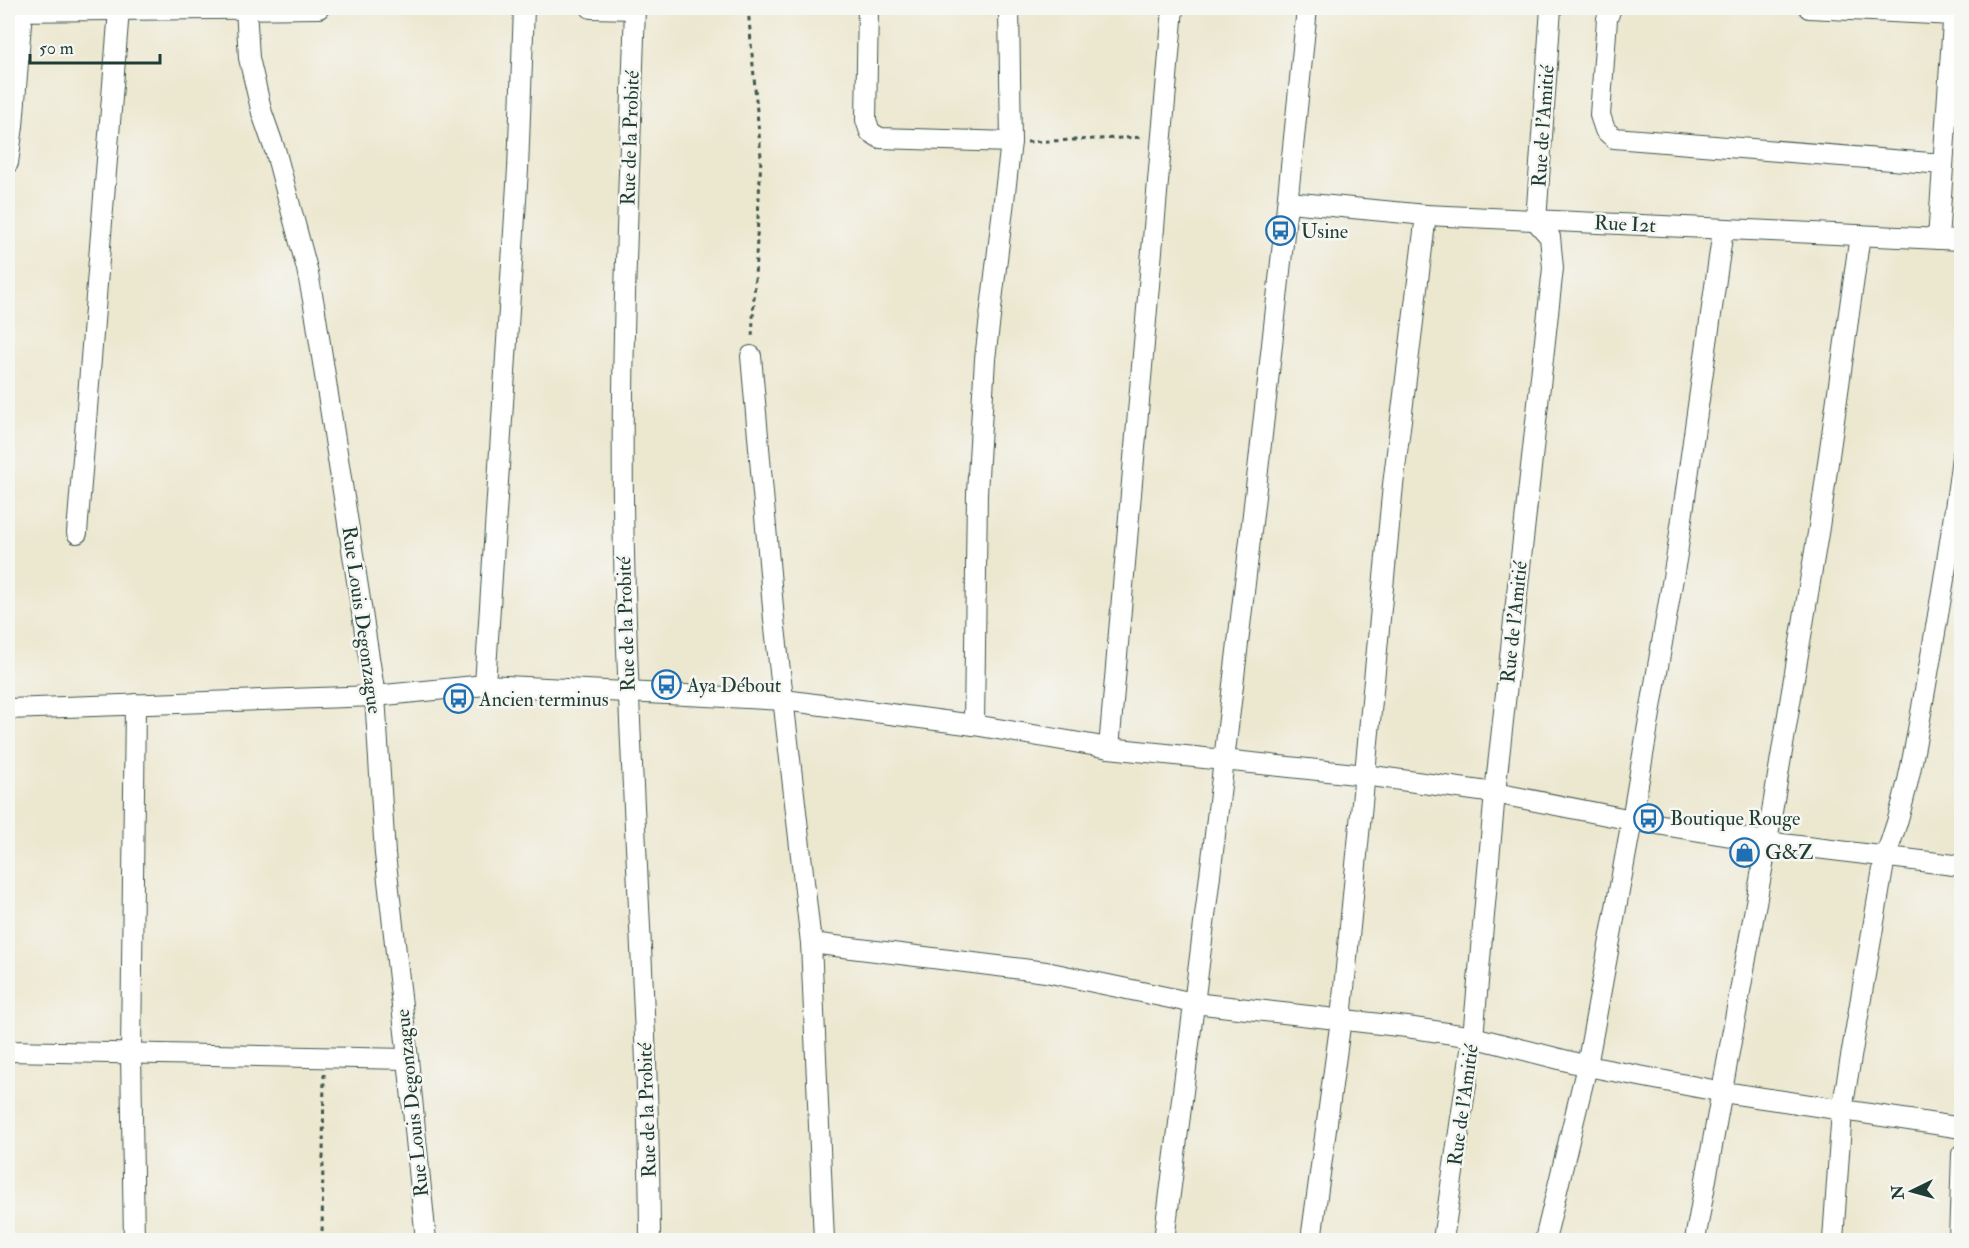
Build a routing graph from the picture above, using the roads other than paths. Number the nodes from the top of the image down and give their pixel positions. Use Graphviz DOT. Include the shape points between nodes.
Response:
graph roads {
  1 [pos="246,8"];
  2 [pos="319,8"];
  3 [pos="524,8"];
  4 [pos="591,8"];
  5 [pos="635,8"];
  6 [pos="868,8"];
  7 [pos="1009,8"];
  8 [pos="1173,8"];
  9 [pos="1307,8"];
  10 [pos="1551,8"];
  11 [pos="1611,8"];
  12 [pos="1809,8"];
  13 [pos="119,10"];
  14 [pos="15,11"];
  15 [pos="1954,11"];
  16 [pos="1011,142"];
  17 [pos="8,163"];
  18 [pos="1943,164"];
  19 [pos="1289,202"];
  20 [pos="1426,215"];
  21 [pos="1536,220"];
  22 [pos="1723,230"];
  23 [pos="1860,234"];
  24 [pos="1938,239"];
  25 [pos="1962,240"];
  26 [pos="751,356"];
  27 [pos="1962,457"];
  28 [pos="77,533"];
  29 [pos="485,685"];
  30 [pos="628,693"];
  31 [pos="375,696"];
  32 [pos="783,700"];
  33 [pos="135,704"];
  34 [pos="8,709"];
  35 [pos="974,725"];
  36 [pos="1109,748"];
  37 [pos="1225,761"];
  38 [pos="1365,776"];
  39 [pos="1495,793"];
  40 [pos="1632,820"];
  41 [pos="1767,842"];
  42 [pos="1886,857"];
  43 [pos="1962,866"];
  44 [pos="811,943"];
  45 [pos="1194,1004"];
  46 [pos="1341,1019"];
  47 [pos="1473,1037"];
  48 [pos="8,1051"];
  49 [pos="131,1054"];
  50 [pos="408,1059"];
  51 [pos="1587,1066"];
  52 [pos="1723,1092"];
  53 [pos="1842,1110"];
  54 [pos="1962,1128"];
  55 [pos="1962,1154"];
  56 [pos="134,1240"];
  57 [pos="426,1240"];
  58 [pos="650,1240"];
  59 [pos="824,1240"];
  60 [pos="1164,1240"];
  61 [pos="1311,1240"];
  62 [pos="1443,1240"];
  63 [pos="1545,1240"];
  64 [pos="1695,1240"];
  65 [pos="1833,1240"];
  66 [pos="1959,1240"];
  1 -- 2 [label="street"];
  1 -- 13 [label="street"];
  1 -- 31 [label="street, Rue Louis Degonzague" via="249,58 314,304"];
  3 -- 29 [label="street" via="518,169"];
  4 -- 5 [label="street"];
  5 -- 30 [label="street, Rue de la Probité" via="622,402"];
  6 -- 16 [label="street" via="866,120 870,132 879,138"];
  7 -- 16 [label="street"];
  8 -- 36 [label="street"];
  9 -- 19 [label="street"];
  10 -- 21 [label="street, Rue de l'Amitié"];
  11 -- 18 [label="street" via="1600,115 1605,130 1614,138"];
  12 -- 15 [label="street"];
  13 -- 14 [label="street"];
  13 -- 28 [label="street"];
  14 -- 17 [label="street" via="13,126"];
  15 -- 18 [label="street"];
  16 -- 35 [label="street" via="985,370 977,493"];
  18 -- 24 [label="street"];
  19 -- 20 [label="street, Rue I2t"];
  19 -- 37 [label="street"];
  20 -- 21 [label="street, Rue I2t"];
  20 -- 38 [label="street" via="1393,485"];
  21 -- 22 [label="street, Rue I2t"];
  21 -- 39 [label="street, Rue de l'Amitié" via="1550,237 1553,268"];
  22 -- 23 [label="street, Rue I2t"];
  22 -- 40 [label="street" via="1677,554"];
  23 -- 24 [label="street, Rue I2t"];
  23 -- 41 [label="street" via="1819,527"];
  24 -- 25 [label="street, Rue I2t"];
  26 -- 32 [label="street"];
  27 -- 42 [label="street" via="1912,767 1899,824"];
  29 -- 30 [label="street"];
  29 -- 31 [label="street"];
  30 -- 32 [label="street"];
  30 -- 58 [label="street, Rue de la Probité" via="649,1124"];
  31 -- 33 [label="street"];
  31 -- 50 [label="street, Rue Louis Degonzague" via="384,854"];
  32 -- 35 [label="street"];
  32 -- 44 [label="street"];
  33 -- 34 [label="street"];
  33 -- 49 [label="street"];
  35 -- 36 [label="street"];
  36 -- 37 [label="street"];
  37 -- 38 [label="street"];
  37 -- 45 [label="street"];
  38 -- 39 [label="street"];
  38 -- 46 [label="street"];
  39 -- 40 [label="street"];
  39 -- 47 [label="street, Rue de l'Amitié"];
  40 -- 41 [label="street"];
  40 -- 51 [label="street"];
  41 -- 42 [label="street"];
  41 -- 52 [label="street"];
  42 -- 43 [label="street"];
  42 -- 53 [label="street"];
  44 -- 45 [label="street" via="1046,972"];
  44 -- 59 [label="street"];
  45 -- 46 [label="street"];
  45 -- 60 [label="street"];
  46 -- 47 [label="street"];
  46 -- 61 [label="street"];
  47 -- 51 [label="street"];
  47 -- 62 [label="street, Rue de l'Amitié"];
  48 -- 49 [label="street"];
  49 -- 50 [label="street"];
  49 -- 56 [label="street"];
  50 -- 57 [label="street, Rue Louis Degonzague"];
  51 -- 52 [label="street"];
  51 -- 63 [label="street"];
  52 -- 53 [label="street"];
  52 -- 64 [label="street"];
  53 -- 54 [label="street"];
  53 -- 65 [label="street"];
  55 -- 66 [label="street"];
}
